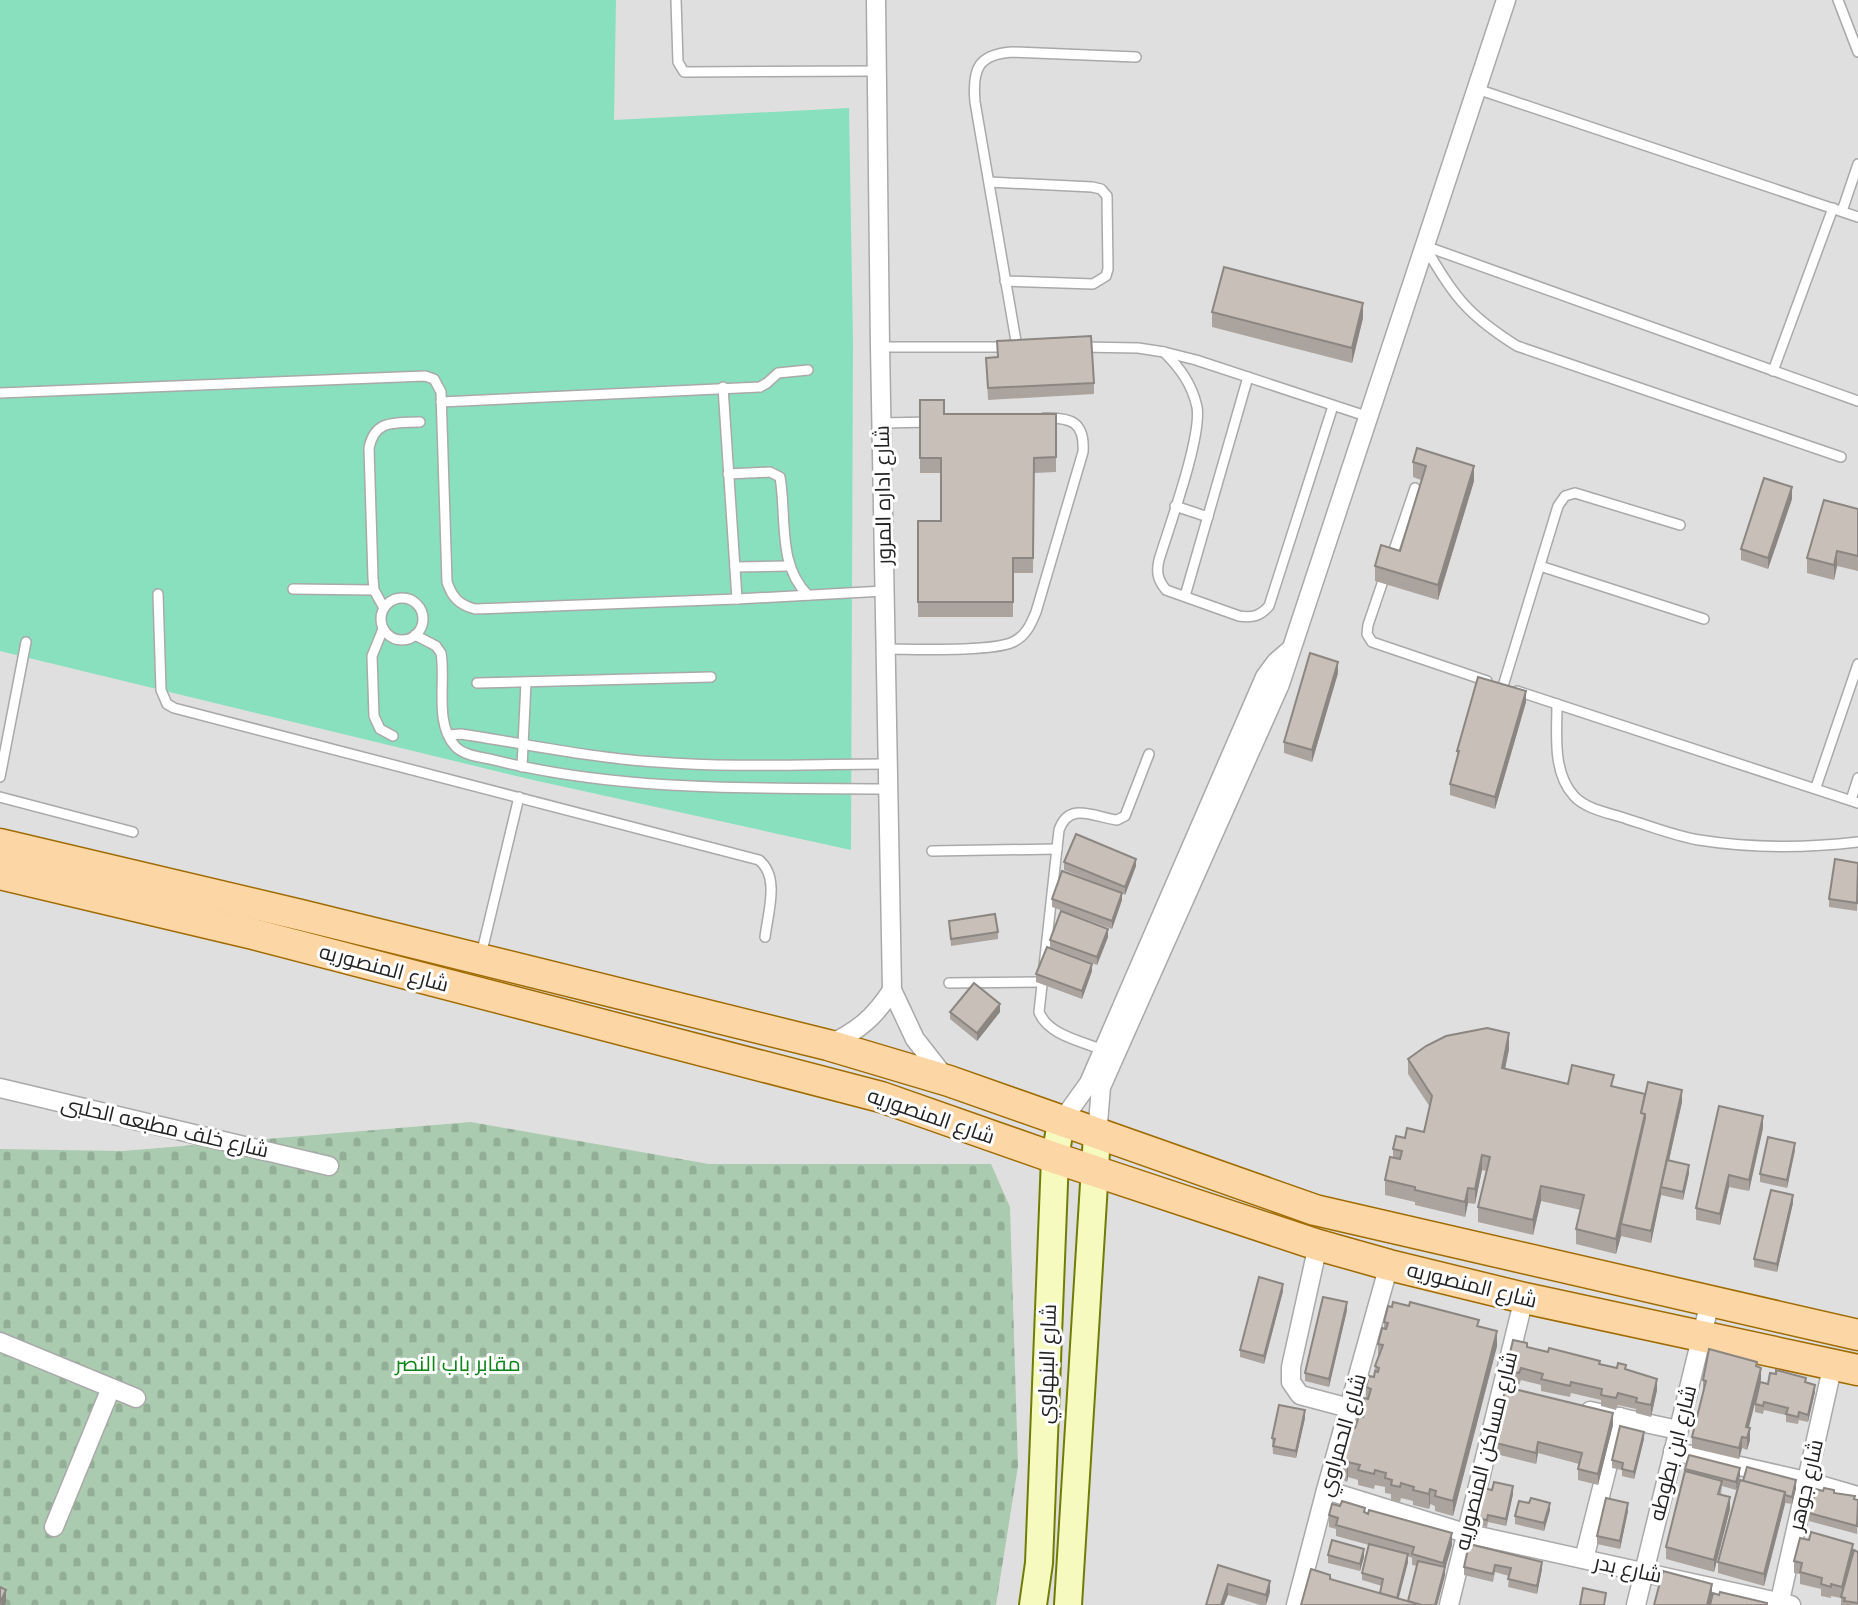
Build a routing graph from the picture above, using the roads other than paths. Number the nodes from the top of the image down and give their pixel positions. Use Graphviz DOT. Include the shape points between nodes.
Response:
graph roads {
  1 [pos="676,0"];
  2 [pos="876,0"];
  3 [pos="1506,0"];
  4 [pos="1838,0"];
  5 [pos="1858,52"];
  6 [pos="1136,57"];
  7 [pos="877,71"];
  8 [pos="1477,89"];
  9 [pos="1858,164"];
  10 [pos="989,182"];
  11 [pos="1837,210"];
  12 [pos="1858,217"];
  13 [pos="1425,246"];
  14 [pos="1005,281"];
  15 [pos="880,347"];
  16 [pos="1017,347"];
  17 [pos="1030,347"];
  18 [pos="1072,347"];
  19 [pos="1164,352"];
  20 [pos="808,370"];
  21 [pos="1773,371"];
  22 [pos="1248,377"];
  23 [pos="723,387"];
  24 [pos="0,393"];
  25 [pos="1858,401"];
  26 [pos="441,402"];
  27 [pos="1333,406"];
  28 [pos="1368,417"];
  29 [pos="1032,418"];
  30 [pos="419,422"];
  31 [pos="936,422"];
  32 [pos="881,423"];
  33 [pos="1841,457"];
  34 [pos="728,474"];
  35 [pos="1415,488"];
  36 [pos="1175,506"];
  37 [pos="1208,517"];
  38 [pos="1680,526"];
  39 [pos="789,566"];
  40 [pos="1540,566"];
  41 [pos="735,567"];
  42 [pos="293,589"];
  43 [pos="374,590"];
  44 [pos="884,591"];
  45 [pos="158,594"];
  46 [pos="808,595"];
  47 [pos="1185,596"];
  48 [pos="737,599"];
  49 [pos="384,608"];
  50 [pos="1704,618"];
  51 [pos="383,629"];
  52 [pos="415,635"];
  53 [pos="26,642"];
  54 [pos="886,649"];
  55 [pos="1290,650"];
  56 [pos="1858,664"];
  57 [pos="710,677"];
  58 [pos="526,682"];
  59 [pos="477,683"];
  60 [pos="1503,686"];
  61 [pos="1557,704"];
  62 [pos="393,736"];
  63 [pos="449,736"];
  64 [pos="523,745"];
  65 [pos="1149,754"];
  66 [pos="886,764"];
  67 [pos="522,767"];
  68 [pos="0,777"];
  69 [pos="1858,778"];
  70 [pos="1816,787"];
  71 [pos="888,789"];
  72 [pos="0,797"];
  73 [pos="519,797"];
  74 [pos="1854,801"];
  75 [pos="133,832"];
  76 [pos="1858,842"];
  77 [pos="0,844"];
  78 [pos="1057,849"];
  79 [pos="932,851"];
  80 [pos="0,874"];
  81 [pos="765,937"];
  82 [pos="480,960"];
  83 [pos="1042,982"];
  84 [pos="949,983"];
  85 [pos="892,990"];
  86 [pos="471,991"];
  87 [pos="828,1045"];
  88 [pos="1103,1050"];
  89 [pos="890,1063"];
  90 [pos="949,1082"];
  91 [pos="0,1088"];
  92 [pos="881,1097"];
  93 [pos="1061,1122"];
  94 [pos="1097,1135"];
  95 [pos="1055,1158"];
  96 [pos="329,1167"];
  97 [pos="1094,1171"];
  98 [pos="1318,1245"];
  99 [pos="1389,1265"];
  100 [pos="1524,1298"];
  101 [pos="1710,1302"];
  102 [pos="1858,1335"];
  103 [pos="1702,1336"];
  104 [pos="0,1342"];
  105 [pos="1846,1367"];
  106 [pos="111,1388"];
  107 [pos="136,1398"];
  108 [pos="1567,1405"];
  109 [pos="1349,1408"];
  110 [pos="1620,1418"];
  111 [pos="1678,1430"];
  112 [pos="1673,1451"];
  113 [pos="1806,1481"];
  114 [pos="1326,1490"];
  115 [pos="1858,1496"];
  116 [pos="54,1527"];
  117 [pos="1465,1533"];
  118 [pos="1584,1559"];
  119 [pos="1644,1572"];
  120 [pos="1783,1604"];
  121 [pos="1033,1605"];
  122 [pos="1068,1605"];
  123 [pos="1296,1605"];
  124 [pos="1449,1605"];
  125 [pos="1636,1605"];
  1 -- 7 [label="lane" via="678,62 684,72"];
  2 -- 7 [label="street, شارع اداره المرور"];
  3 -- 8 [label="street"];
  4 -- 5 [label="lane"];
  6 -- 10 [label="lane" via="1013,52 994,53 979,65 974,83"];
  7 -- 15 [label="street, شارع اداره المرور"];
  8 -- 11 [label="lane"];
  8 -- 13 [label="street"];
  9 -- 11 [label="lane"];
  10 -- 14 [label="lane"];
  10 -- 14 [label="lane" via="1092,187 1107,196 1108,269 1100,281"];
  11 -- 12 [label="lane"];
  11 -- 21 [label="lane"];
  13 -- 21 [label="lane"];
  13 -- 28 [label="street"];
  13 -- 33 [label="lane" via="1462,305 1517,346"];
  14 -- 16 [label="lane"];
  15 -- 16 [label="lane"];
  15 -- 32 [label="street, شارع اداره المرور"];
  16 -- 17 [label="lane"];
  18 -- 19 [label="lane"];
  19 -- 22 [label="lane"];
  19 -- 36 [label="lane" via="1192,388 1197,410 1196,433"];
  20 -- 23 [label="lane" via="778,373 760,387"];
  21 -- 25 [label="lane"];
  22 -- 27 [label="lane"];
  22 -- 37 [label="lane"];
  23 -- 26 [label="lane"];
  23 -- 34 [label="lane"];
  24 -- 26 [label="lane" via="425,376 439,384"];
  26 -- 48 [label="lane" via="447,582 456,600 465,606"];
  27 -- 28 [label="lane"];
  27 -- 47 [label="lane" via="1269,606 1251,618"];
  28 -- 55 [label="street"];
  29 -- 54 [label="lane" via="1068,420 1084,436 1029,629 1014,642 996,646"];
  30 -- 43 [label="lane" via="384,425 371,439"];
  31 -- 32 [label="lane"];
  32 -- 44 [label="street, شارع اداره المرور"];
  34 -- 39 [label="lane" via="770,472 780,477"];
  34 -- 41 [label="lane"];
  35 -- 60 [label="lane" via="1367,634 1372,642"];
  36 -- 37 [label="lane"];
  36 -- 47 [label="lane" via="1157,571 1166,590"];
  37 -- 47 [label="lane"];
  38 -- 40 [label="lane" via="1575,493 1565,496 1558,506"];
  39 -- 41 [label="lane"];
  39 -- 46 [label="lane"];
  40 -- 50 [label="lane"];
  40 -- 60 [label="lane"];
  41 -- 48 [label="lane"];
  42 -- 43 [label="lane"];
  43 -- 49 [label="lane"];
  44 -- 46 [label="lane"];
  44 -- 54 [label="street, شارع اداره المرور"];
  45 -- 73 [label="lane" via="162,690 167,704 174,708"];
  46 -- 48 [label="lane"];
  49 -- 51 [label="lane"];
  49 -- 52 [label="lane" via="398,598 416,603 423,619"];
  51 -- 52 [label="lane" via="398,640"];
  51 -- 62 [label="lane" via="372,656 373,716 380,729"];
  52 -- 63 [label="lane" via="442,653 444,719"];
  53 -- 68 [label="lane"];
  54 -- 66 [label="street, شارع اداره المرور"];
  55 -- 88 [label="street" via="1271,669 1257,694"];
  55 -- 94 [label="street" via="1280,684 1101,1087"];
  56 -- 70 [label="lane"];
  57 -- 58 [label="lane"];
  58 -- 59 [label="lane"];
  58 -- 64 [label="lane"];
  60 -- 61 [label="lane"];
  61 -- 70 [label="lane"];
  61 -- 76 [label="lane" via="1557,756 1563,778 1575,797 1593,808 1696,840 1727,844"];
  63 -- 64 [label="lane"];
  63 -- 67 [label="lane" via="452,744 467,754"];
  64 -- 66 [label="lane" via="659,763"];
  64 -- 67 [label="lane"];
  65 -- 78 [label="lane" via="1125,816 1117,820 1072,813 1063,820"];
  66 -- 71 [label="street, شارع اداره المرور"];
  67 -- 71 [label="lane" via="726,788"];
  69 -- 74 [label="lane"];
  70 -- 74 [label="lane"];
  71 -- 85 [label="street, شارع اداره المرور"];
  72 -- 75 [label="lane"];
  73 -- 81 [label="lane" via="759,860 770,871 772,881"];
  73 -- 82 [label="lane"];
  77 -- 82 [label="main road, شارع المنصوريه"];
  78 -- 79 [label="lane"];
  78 -- 83 [label="lane"];
  80 -- 86 [label="main road, شارع المنصوريه" via="253,933"];
  82 -- 86 [label="main road"];
  82 -- 87 [label="main road, شارع المنصوريه"];
  83 -- 84 [label="lane"];
  83 -- 88 [label="lane" via="1039,1012 1043,1022"];
  85 -- 87 [label="street" via="866,1024"];
  85 -- 90 [label="street, شارع اداره المرور" via="915,1039"];
  86 -- 92 [label="main road, شارع المنصوريه"];
  87 -- 89 [label="main road, شارع المنصوريه"];
  88 -- 93 [label="street" via="1085,1090"];
  89 -- 90 [label="main road, شارع المنصوريه"];
  89 -- 92 [label="main road"];
  90 -- 93 [label="main road, شارع المنصوريه"];
  91 -- 96 [label="street, شارع خلف مطبعه الحلبى"];
  92 -- 95 [label="main road, شارع المنصوريه"];
  93 -- 94 [label="main road, شارع المنصوريه"];
  93 -- 95 [label="main road, شارع البنهاوي"];
  94 -- 97 [label="main road, شارع البنهاوي"];
  94 -- 101 [label="main road, شارع المنصوريه" via="1315,1210"];
  95 -- 97 [label="main road, شارع المنصوريه"];
  95 -- 121 [label="main road, شارع البنهاوي" via="1039,1563"];
  97 -- 98 [label="main road, شارع المنصوريه"];
  97 -- 122 [label="main road, شارع البنهاوي"];
  98 -- 99 [label="main road, شارع المنصوريه"];
  98 -- 109 [label="street" via="1291,1382 1300,1395"];
  99 -- 100 [label="main road, شارع المنصوريه"];
  99 -- 109 [label="street, شارع الحمراوي"];
  100 -- 103 [label="main road, شارع المنصوريه"];
  100 -- 117 [label="street, شارع مساكن المنصوريه" via="1508,1392"];
  101 -- 102 [label="main road, شارع المنصوريه"];
  101 -- 103 [label="street, شارع ابن بطوطه"];
  103 -- 105 [label="main road, شارع المنصوريه"];
  103 -- 111 [label="street, شارع ابن بطوطه"];
  104 -- 106 [label="street"];
  105 -- 113 [label="street, شارع جوهر"];
  106 -- 107 [label="street"];
  106 -- 116 [label="street"];
  108 -- 110 [label="street"];
  109 -- 114 [label="street, شارع الحمراوي"];
  110 -- 111 [label="street"];
  110 -- 118 [label="street"];
  111 -- 112 [label="street, شارع ابن بطوطه"];
  112 -- 113 [label="street"];
  112 -- 119 [label="street, شارع ابن بطوطه"];
  113 -- 115 [label="street"];
  113 -- 120 [label="street, شارع جوهر"];
  114 -- 117 [label="street, شارع بدر"];
  114 -- 123 [label="street, شارع الحمراوي"];
  117 -- 118 [label="street, شارع بدر"];
  117 -- 124 [label="street, شارع مساكن المنصوريه"];
  118 -- 119 [label="street, شارع بدر"];
  119 -- 120 [label="street, شارع بدر"];
  119 -- 125 [label="street, شارع ابن بطوطه"];
}
